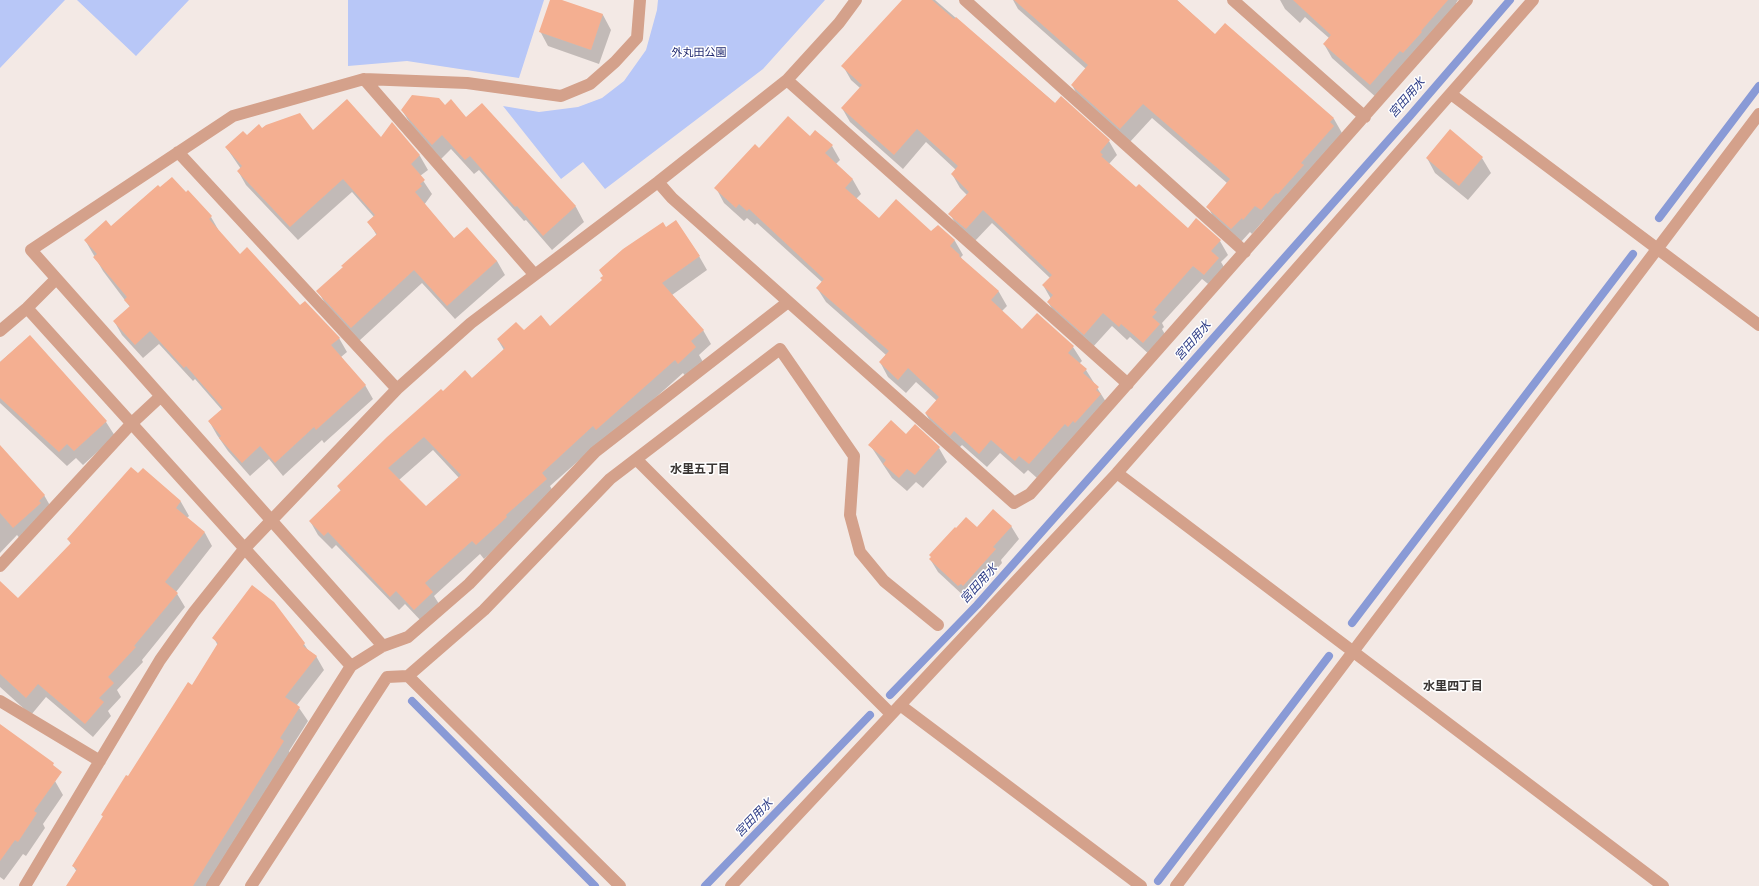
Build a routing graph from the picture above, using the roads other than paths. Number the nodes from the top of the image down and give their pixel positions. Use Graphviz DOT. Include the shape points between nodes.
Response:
graph roads {
  1 [pos="640,0"];
  2 [pos="856,0"];
  3 [pos="965,0"];
  4 [pos="1233,0"];
  5 [pos="1467,0"];
  6 [pos="1533,0"];
  7 [pos="364,79"];
  8 [pos="787,80"];
  9 [pos="1451,94"];
  10 [pos="1759,114"];
  11 [pos="1365,117"];
  12 [pos="178,152"];
  13 [pos="658,182"];
  14 [pos="1657,249"];
  15 [pos="1245,252"];
  16 [pos="534,274"];
  17 [pos="56,278"];
  18 [pos="788,302"];
  19 [pos="27,308"];
  20 [pos="1759,325"];
  21 [pos="0,331"];
  22 [pos="1128,384"];
  23 [pos="397,389"];
  24 [pos="161,396"];
  25 [pos="132,423"];
  26 [pos="636,459"];
  27 [pos="1118,473"];
  28 [pos="271,520"];
  29 [pos="245,548"];
  30 [pos="0,566"];
  31 [pos="938,625"];
  32 [pos="383,646"];
  33 [pos="1353,651"];
  34 [pos="352,666"];
  35 [pos="408,676"];
  36 [pos="0,701"];
  37 [pos="900,705"];
  38 [pos="891,714"];
  39 [pos="100,761"];
  40 [pos="25,886"];
  41 [pos="212,886"];
  42 [pos="251,886"];
  43 [pos="620,886"];
  44 [pos="731,886"];
  45 [pos="1141,886"];
  46 [pos="1176,886"];
  47 [pos="1663,886"];
  1 -- 7 [label="street" via="637,38 590,84 561,96 467,83"];
  2 -- 8 [label="street" via="839,23"];
  3 -- 15 [label="street"];
  4 -- 11 [label="street"];
  5 -- 11 [label="street"];
  6 -- 9 [label="street"];
  7 -- 12 [label="street" via="234,116"];
  7 -- 16 [label="street"];
  8 -- 13 [label="street"];
  8 -- 22 [label="street"];
  9 -- 14 [label="street"];
  9 -- 27 [label="street"];
  10 -- 14 [label="street"];
  11 -- 15 [label="street"];
  12 -- 17 [label="street" via="31,250"];
  12 -- 23 [label="street"];
  13 -- 16 [label="street"];
  13 -- 18 [label="street" via="672,198"];
  14 -- 20 [label="street"];
  14 -- 33 [label="street"];
  15 -- 22 [label="street"];
  16 -- 23 [label="street" via="471,323"];
  17 -- 19 [label="street"];
  17 -- 24 [label="street"];
  18 -- 22 [label="street" via="1014,503 1030,494"];
  18 -- 32 [label="street" via="595,452 469,584 408,637"];
  19 -- 21 [label="street"];
  19 -- 25 [label="street"];
  23 -- 28 [label="street"];
  24 -- 25 [label="street"];
  24 -- 28 [label="street"];
  25 -- 29 [label="street"];
  25 -- 30 [label="street"];
  26 -- 31 [label="street" via="780,348 854,456 850,515 860,552 884,581"];
  26 -- 35 [label="street" via="610,479 484,610"];
  26 -- 38 [label="street"];
  27 -- 33 [label="street"];
  27 -- 37 [label="street"];
  28 -- 29 [label="street"];
  28 -- 32 [label="street"];
  29 -- 34 [label="street"];
  29 -- 39 [label="street" via="160,660"];
  32 -- 34 [label="street"];
  33 -- 46 [label="street"];
  33 -- 47 [label="street"];
  34 -- 41 [label="street"];
  35 -- 42 [label="street" via="387,677"];
  35 -- 43 [label="street"];
  36 -- 39 [label="street"];
  37 -- 38 [label="street"];
  37 -- 45 [label="street"];
  38 -- 44 [label="street"];
  39 -- 40 [label="street"];
}
